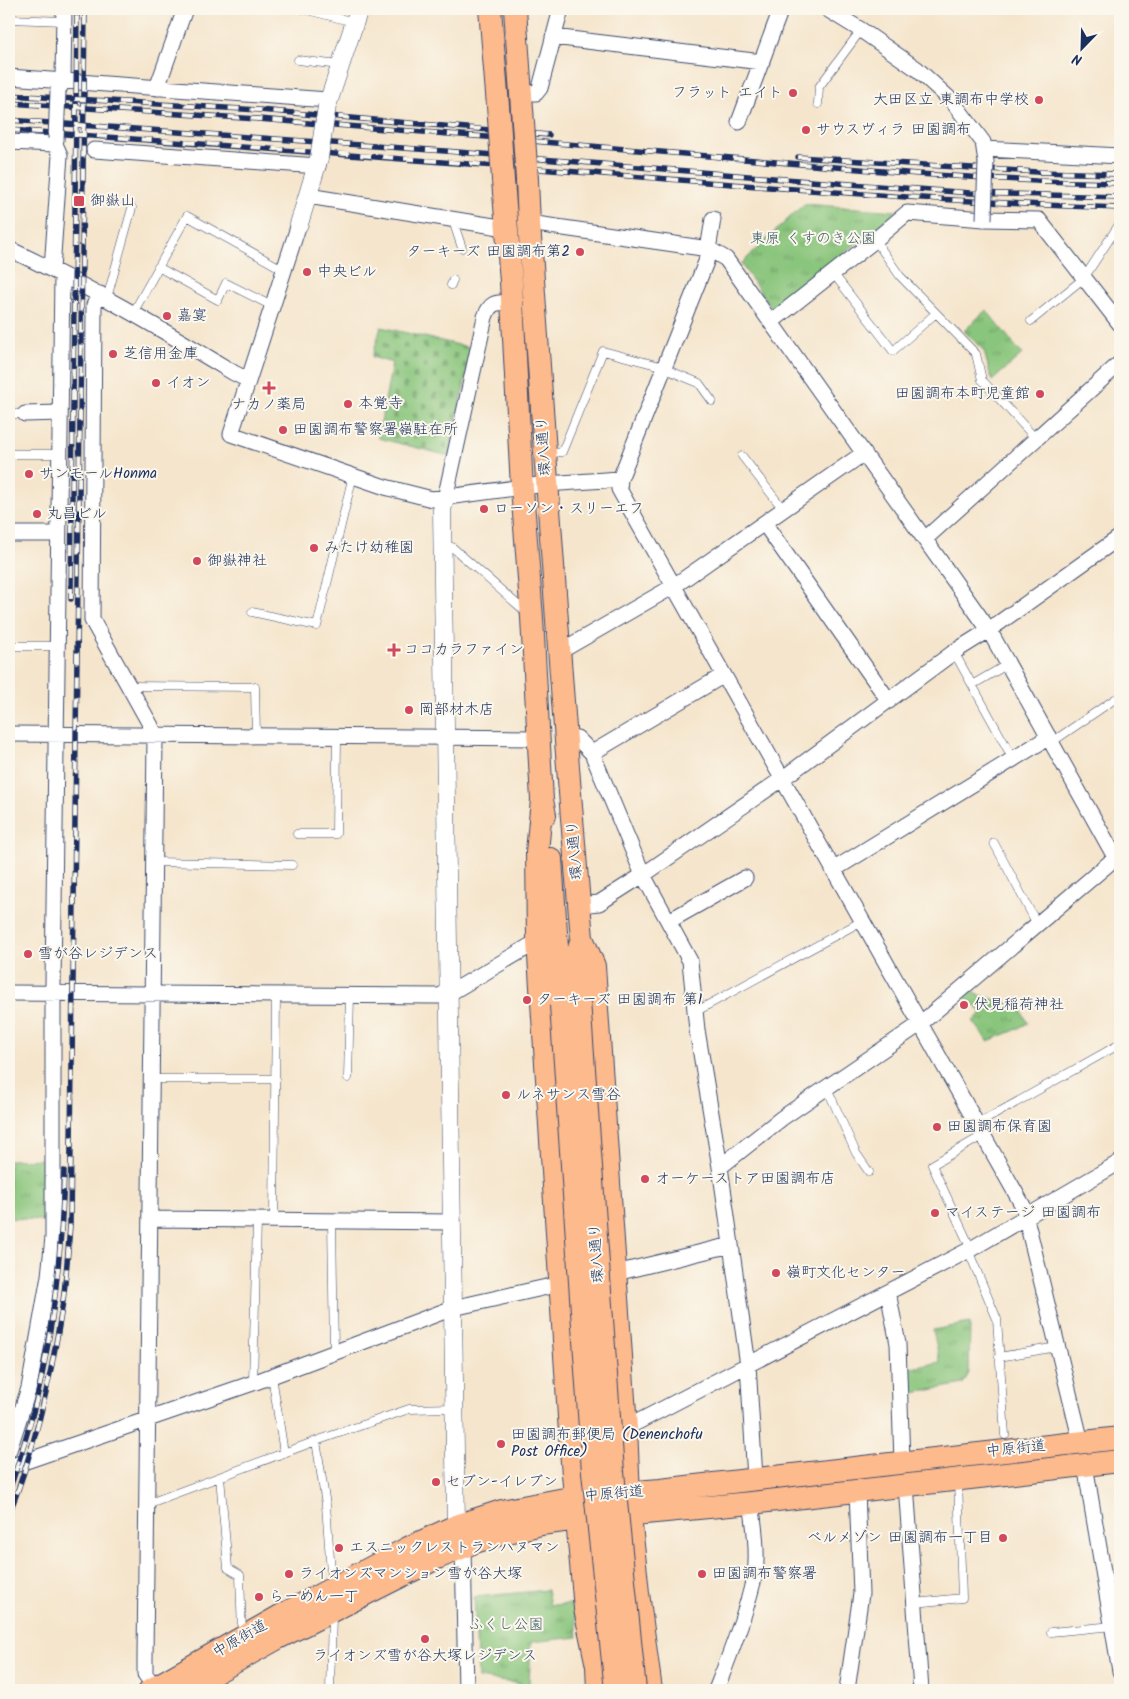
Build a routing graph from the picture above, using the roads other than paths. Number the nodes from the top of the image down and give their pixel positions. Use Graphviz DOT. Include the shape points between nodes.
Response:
graph roads {
  1 [pos="185,9"];
  2 [pos="303,9"];
  3 [pos="490,9"];
  4 [pos="515,9"];
  5 [pos="561,9"];
  6 [pos="781,9"];
  7 [pos="827,9"];
  8 [pos="64,15"];
  9 [pos="356,15"];
  10 [pos="9,19"];
  11 [pos="861,30"];
  12 [pos="553,37"];
  13 [pos="298,60"];
  14 [pos="762,62"];
  15 [pos="339,65"];
  16 [pos="9,78"];
  17 [pos="61,86"];
  18 [pos="157,88"];
  19 [pos="520,93"];
  20 [pos="327,103"];
  21 [pos="818,104"];
  22 [pos="739,122"];
  23 [pos="9,142"];
  24 [pos="56,142"];
  25 [pos="94,150"];
  26 [pos="985,156"];
  27 [pos="1120,156"];
  28 [pos="318,162"];
  29 [pos="308,196"];
  30 [pos="132,208"];
  31 [pos="984,218"];
  32 [pos="713,219"];
  33 [pos="454,220"];
  34 [pos="529,223"];
  35 [pos="1120,223"];
  36 [pos="299,224"];
  37 [pos="506,228"];
  38 [pos="875,240"];
  39 [pos="462,248"];
  40 [pos="9,249"];
  41 [pos="709,249"];
  42 [pos="158,267"];
  43 [pos="284,270"];
  44 [pos="57,272"];
  45 [pos="833,273"];
  46 [pos="1084,278"];
  47 [pos="103,296"];
  48 [pos="512,302"];
  49 [pos="272,306"];
  50 [pos="133,313"];
  51 [pos="936,313"];
  52 [pos="770,322"];
  53 [pos="1031,322"];
  54 [pos="1120,324"];
  55 [pos="1120,363"];
  56 [pos="664,367"];
  57 [pos="248,380"];
  58 [pos="712,401"];
  59 [pos="60,413"];
  60 [pos="9,414"];
  61 [pos="25,414"];
  62 [pos="1036,439"];
  63 [pos="864,453"];
  64 [pos="9,454"];
  65 [pos="59,454"];
  66 [pos="544,454"];
  67 [pos="742,456"];
  68 [pos="352,475"];
  69 [pos="620,479"];
  70 [pos="546,484"];
  71 [pos="522,488"];
  72 [pos="444,499"];
  73 [pos="783,509"];
  74 [pos="764,523"];
  75 [pos="9,534"];
  76 [pos="58,534"];
  77 [pos="1120,537"];
  78 [pos="926,539"];
  79 [pos="443,548"];
  80 [pos="674,586"];
  81 [pos="252,612"];
  82 [pos="532,618"];
  83 [pos="989,630"];
  84 [pos="9,646"];
  85 [pos="56,646"];
  86 [pos="559,652"];
  87 [pos="954,652"];
  88 [pos="1008,664"];
  89 [pos="724,675"];
  90 [pos="972,685"];
  91 [pos="129,686"];
  92 [pos="1115,699"];
  93 [pos="889,701"];
  94 [pos="9,734"];
  95 [pos="56,735"];
  96 [pos="155,736"];
  97 [pos="256,736"];
  98 [pos="337,737"];
  99 [pos="565,737"];
  100 [pos="446,738"];
  101 [pos="539,738"];
  102 [pos="1050,739"];
  103 [pos="592,753"];
  104 [pos="1013,759"];
  105 [pos="782,779"];
  106 [pos="542,800"];
  107 [pos="297,834"];
  108 [pos="994,844"];
  109 [pos="1118,856"];
  110 [pos="155,862"];
  111 [pos="292,865"];
  112 [pos="833,870"];
  113 [pos="643,875"];
  114 [pos="745,878"];
  115 [pos="580,905"];
  116 [pos="669,921"];
  117 [pos="862,921"];
  118 [pos="1037,924"];
  119 [pos="582,938"];
  120 [pos="538,941"];
  121 [pos="9,993"];
  122 [pos="450,993"];
  123 [pos="53,994"];
  124 [pos="153,994"];
  125 [pos="276,996"];
  126 [pos="350,996"];
  127 [pos="570,1003"];
  128 [pos="696,1012"];
  129 [pos="920,1024"];
  130 [pos="1120,1044"];
  131 [pos="348,1078"];
  132 [pos="153,1079"];
  133 [pos="276,1079"];
  134 [pos="826,1088"];
  135 [pos="979,1131"];
  136 [pos="1120,1162"];
  137 [pos="720,1167"];
  138 [pos="869,1172"];
  139 [pos="1027,1217"];
  140 [pos="150,1219"];
  141 [pos="258,1220"];
  142 [pos="274,1220"];
  143 [pos="332,1221"];
  144 [pos="453,1222"];
  145 [pos="731,1245"];
  146 [pos="970,1250"];
  147 [pos="616,1273"];
  148 [pos="560,1284"];
  149 [pos="888,1292"];
  150 [pos="453,1308"];
  151 [pos="1057,1347"];
  152 [pos="334,1353"];
  153 [pos="999,1357"];
  154 [pos="748,1365"];
  155 [pos="272,1376"];
  156 [pos="253,1383"];
  157 [pos="454,1408"];
  158 [pos="149,1418"];
  159 [pos="626,1428"];
  160 [pos="1005,1435"];
  161 [pos="1120,1438"];
  162 [pos="316,1441"];
  163 [pos="1081,1442"];
  164 [pos="9,1450"];
  165 [pos="284,1453"];
  166 [pos="1120,1461"];
  167 [pos="902,1462"];
  168 [pos="1085,1465"];
  169 [pos="9,1466"];
  170 [pos="220,1477"];
  171 [pos="755,1478"];
  172 [pos="958,1479"];
  173 [pos="906,1485"];
  174 [pos="857,1490"];
  175 [pos="629,1493"];
  176 [pos="575,1497"];
  177 [pos="147,1504"];
  178 [pos="752,1504"];
  179 [pos="630,1516"];
  180 [pos="576,1520"];
  181 [pos="460,1536"];
  182 [pos="332,1588"];
  183 [pos="915,1603"];
  184 [pos="332,1611"];
  185 [pos="1113,1626"];
  186 [pos="1051,1632"];
  187 [pos="243,1638"];
  188 [pos="647,1661"];
  189 [pos="597,1666"];
  190 [pos="1120,1671"];
  191 [pos="154,1689"];
  192 [pos="184,1690"];
  193 [pos="330,1690"];
  194 [pos="466,1690"];
  195 [pos="598,1690"];
  196 [pos="616,1690"];
  197 [pos="636,1690"];
  198 [pos="651,1690"];
  199 [pos="716,1690"];
  200 [pos="847,1690"];
  201 [pos="921,1690"];
  1 -- 18 [label="street"];
  2 -- 9 [label="lane"];
  3 -- 37 [label="main road, 環八通り, bridge"];
  4 -- 19 [label="main road, 環八通り"];
  5 -- 12 [label="street"];
  6 -- 14 [label="street"];
  7 -- 11 [label="street"];
  8 -- 10 [label="lane"];
  8 -- 17 [label="street"];
  9 -- 15 [label="street"];
  11 -- 21 [label="lane" via="819,87"];
  11 -- 26 [label="street" via="917,69 953,102 984,142"];
  12 -- 14 [label="street"];
  12 -- 19 [label="street" via="540,88 536,93"];
  13 -- 15 [label="lane"];
  14 -- 22 [label="street"];
  15 -- 20 [label="street"];
  16 -- 17 [label="street"];
  17 -- 18 [label="street"];
  17 -- 24 [label="street, bridge"];
  18 -- 20 [label="street"];
  19 -- 34 [label="main road, 環八通り, bridge"];
  20 -- 28 [label="street, bridge"];
  23 -- 24 [label="street"];
  24 -- 44 [label="street" via="60,155"];
  25 -- 28 [label="street"];
  26 -- 27 [label="street"];
  26 -- 31 [label="street, bridge"];
  28 -- 29 [label="street"];
  29 -- 33 [label="street"];
  29 -- 36 [label="street"];
  30 -- 47 [label="lane"];
  31 -- 38 [label="street" via="907,214"];
  31 -- 46 [label="street" via="1039,220"];
  32 -- 41 [label="street"];
  33 -- 37 [label="street"];
  33 -- 39 [label="lane"];
  34 -- 41 [label="street"];
  34 -- 66 [label="main road, 環八通り"];
  35 -- 46 [label="lane"];
  36 -- 43 [label="street"];
  37 -- 48 [label="main road, 環八通り"];
  38 -- 45 [label="street"];
  38 -- 51 [label="lane" via="900,276"];
  40 -- 44 [label="street"];
  41 -- 52 [label="street" via="726,259"];
  41 -- 56 [label="street"];
  42 -- 43 [label="lane" via="187,216"];
  42 -- 49 [label="lane" via="218,300 226,283"];
  42 -- 50 [label="lane"];
  43 -- 49 [label="street"];
  44 -- 47 [label="street"];
  44 -- 59 [label="street"];
  45 -- 51 [label="lane" via="894,351"];
  45 -- 52 [label="street"];
  46 -- 53 [label="lane"];
  46 -- 54 [label="street"];
  47 -- 50 [label="street"];
  47 -- 91 [label="street" via="94,305 92,620"];
  48 -- 71 [label="main road, 環八通り"];
  48 -- 72 [label="street" via="489,307"];
  49 -- 57 [label="street"];
  50 -- 57 [label="street"];
  51 -- 62 [label="lane" via="976,354 982,380"];
  52 -- 63 [label="street"];
  55 -- 62 [label="street"];
  56 -- 58 [label="lane" via="699,383"];
  56 -- 66 [label="lane" via="603,351 562,452"];
  56 -- 69 [label="street"];
  57 -- 68 [label="street" via="231,434"];
  59 -- 61 [label="street"];
  59 -- 65 [label="street"];
  60 -- 61 [label="lane"];
  62 -- 78 [label="street"];
  63 -- 73 [label="street"];
  63 -- 78 [label="street"];
  64 -- 65 [label="lane"];
  65 -- 76 [label="street"];
  66 -- 70 [label="main road, 環八通り"];
  67 -- 73 [label="lane"];
  68 -- 72 [label="street" via="385,487"];
  68 -- 81 [label="lane" via="317,626"];
  69 -- 70 [label="street"];
  69 -- 80 [label="street" via="619,489"];
  70 -- 71 [label="street"];
  70 -- 86 [label="main road, 環八通り"];
  71 -- 72 [label="street"];
  71 -- 82 [label="main road, 環八通り"];
  72 -- 79 [label="street"];
  73 -- 74 [label="street"];
  74 -- 80 [label="street"];
  74 -- 93 [label="street"];
  75 -- 76 [label="street"];
  76 -- 85 [label="street"];
  77 -- 83 [label="street"];
  78 -- 83 [label="street"];
  79 -- 82 [label="lane" via="452,547"];
  79 -- 100 [label="street"];
  80 -- 86 [label="street"];
  80 -- 89 [label="street"];
  82 -- 101 [label="main road, 環八通り"];
  83 -- 87 [label="street"];
  83 -- 88 [label="street"];
  84 -- 85 [label="lane"];
  85 -- 95 [label="street"];
  86 -- 99 [label="main road, 環八通り"];
  87 -- 90 [label="lane"];
  87 -- 93 [label="street"];
  88 -- 90 [label="lane"];
  88 -- 102 [label="street"];
  89 -- 103 [label="street"];
  89 -- 105 [label="street"];
  90 -- 104 [label="lane"];
  91 -- 96 [label="street"];
  91 -- 97 [label="lane" via="255,687"];
  92 -- 102 [label="lane"];
  93 -- 105 [label="street"];
  94 -- 95 [label="street"];
  95 -- 96 [label="street"];
  95 -- 123 [label="street"];
  96 -- 97 [label="street"];
  96 -- 110 [label="street"];
  97 -- 98 [label="street"];
  98 -- 100 [label="street"];
  98 -- 107 [label="lane" via="336,834"];
  99 -- 103 [label="street" via="577,738"];
  99 -- 115 [label="main road, 環八通り"];
  100 -- 101 [label="street"];
  100 -- 122 [label="street"];
  101 -- 106 [label="main road, 環八通り"];
  102 -- 104 [label="street"];
  102 -- 109 [label="street"];
  103 -- 113 [label="street"];
  104 -- 112 [label="street"];
  105 -- 112 [label="street"];
  105 -- 113 [label="street"];
  106 -- 120 [label="main road" via="537,852"];
  106 -- 127 [label="main road, 環八通り"];
  108 -- 118 [label="lane"];
  109 -- 118 [label="street"];
  110 -- 111 [label="lane"];
  110 -- 124 [label="street"];
  112 -- 117 [label="street"];
  113 -- 115 [label="street" via="599,904"];
  113 -- 116 [label="street"];
  114 -- 116 [label="street"];
  115 -- 119 [label="main road, 環八通り"];
  116 -- 128 [label="street" via="690,961"];
  117 -- 128 [label="lane"];
  117 -- 129 [label="street"];
  118 -- 129 [label="street"];
  119 -- 127 [label="main road, 環八通り"];
  119 -- 147 [label="main road" via="594,966"];
  120 -- 122 [label="street"];
  120 -- 148 [label="main road"];
  121 -- 123 [label="street"];
  122 -- 126 [label="street" via="438,996"];
  122 -- 144 [label="street"];
  123 -- 124 [label="street"];
  123 -- 164 [label="street" via="53,1237 30,1388"];
  124 -- 125 [label="street"];
  124 -- 132 [label="street"];
  125 -- 126 [label="street"];
  125 -- 133 [label="lane"];
  126 -- 131 [label="lane"];
  127 -- 196 [label="main road, 環八通り, bridge" via="593,1472"];
  127 -- 197 [label="main road, 環八通り, bridge"];
  128 -- 137 [label="street"];
  129 -- 134 [label="street"];
  129 -- 135 [label="street"];
  130 -- 135 [label="lane"];
  132 -- 133 [label="lane"];
  132 -- 140 [label="street"];
  133 -- 142 [label="lane"];
  134 -- 137 [label="street"];
  134 -- 138 [label="lane" via="856,1153"];
  135 -- 139 [label="street"];
  135 -- 146 [label="lane" via="932,1165"];
  136 -- 139 [label="street"];
  137 -- 145 [label="street"];
  139 -- 146 [label="street"];
  139 -- 151 [label="street"];
  140 -- 141 [label="street"];
  140 -- 158 [label="street"];
  141 -- 142 [label="street"];
  141 -- 156 [label="lane"];
  142 -- 143 [label="street"];
  143 -- 144 [label="street"];
  143 -- 152 [label="lane"];
  144 -- 150 [label="street"];
  145 -- 147 [label="street"];
  145 -- 154 [label="street"];
  146 -- 149 [label="street"];
  146 -- 153 [label="lane" via="996,1318"];
  147 -- 159 [label="main road"];
  148 -- 150 [label="street"];
  148 -- 176 [label="main road"];
  149 -- 154 [label="street"];
  149 -- 167 [label="street" via="898,1344"];
  150 -- 152 [label="street"];
  150 -- 157 [label="street"];
  151 -- 153 [label="lane"];
  151 -- 163 [label="street"];
  152 -- 155 [label="street"];
  153 -- 160 [label="lane"];
  154 -- 159 [label="street"];
  154 -- 171 [label="street"];
  155 -- 156 [label="street"];
  155 -- 165 [label="lane"];
  156 -- 158 [label="street"];
  157 -- 162 [label="lane" via="409,1409"];
  157 -- 181 [label="street"];
  158 -- 169 [label="street"];
  158 -- 177 [label="street"];
  159 -- 175 [label="main road"];
  161 -- 163 [label="main road, 中原街道"];
  162 -- 165 [label="lane"];
  162 -- 182 [label="lane" via="326,1506"];
  163 -- 167 [label="main road, 中原街道"];
  165 -- 170 [label="lane"];
  166 -- 168 [label="main road, 中原街道"];
  167 -- 171 [label="main road, 中原街道"];
  168 -- 172 [label="main road, 中原街道"];
  168 -- 185 [label="street"];
  170 -- 177 [label="lane"];
  170 -- 187 [label="lane" via="228,1568 240,1575"];
  171 -- 175 [label="main road, 中原街道"];
  172 -- 173 [label="main road, 中原街道"];
  172 -- 183 [label="lane" via="962,1598"];
  173 -- 174 [label="main road, 中原街道"];
  173 -- 183 [label="street"];
  174 -- 178 [label="main road, 中原街道"];
  174 -- 200 [label="street" via="861,1594"];
  175 -- 176 [label="main road, 中原街道"];
  175 -- 179 [label="main road"];
  176 -- 180 [label="main road"];
  176 -- 181 [label="main road, 中原街道" via="502,1511"];
  177 -- 191 [label="street" via="145,1674"];
  178 -- 179 [label="main road, 中原街道"];
  178 -- 199 [label="street" via="755,1572"];
  179 -- 180 [label="main road, 中原街道"];
  179 -- 188 [label="main road"];
  180 -- 181 [label="main road, 中原街道" via="508,1532"];
  180 -- 189 [label="main road" via="586,1612"];
  181 -- 182 [label="main road, 中原街道" via="408,1548"];
  181 -- 184 [label="main road, 中原街道" via="437,1558"];
  181 -- 194 [label="street"];
  182 -- 187 [label="main road, 中原街道"];
  183 -- 201 [label="street"];
  184 -- 192 [label="main road, 中原街道"];
  184 -- 193 [label="lane"];
  185 -- 186 [label="lane"];
  185 -- 190 [label="street"];
  187 -- 191 [label="main road, 中原街道"];
  188 -- 189 [label="main road"];
  188 -- 198 [label="main road"];
  189 -- 195 [label="main road"];
}
